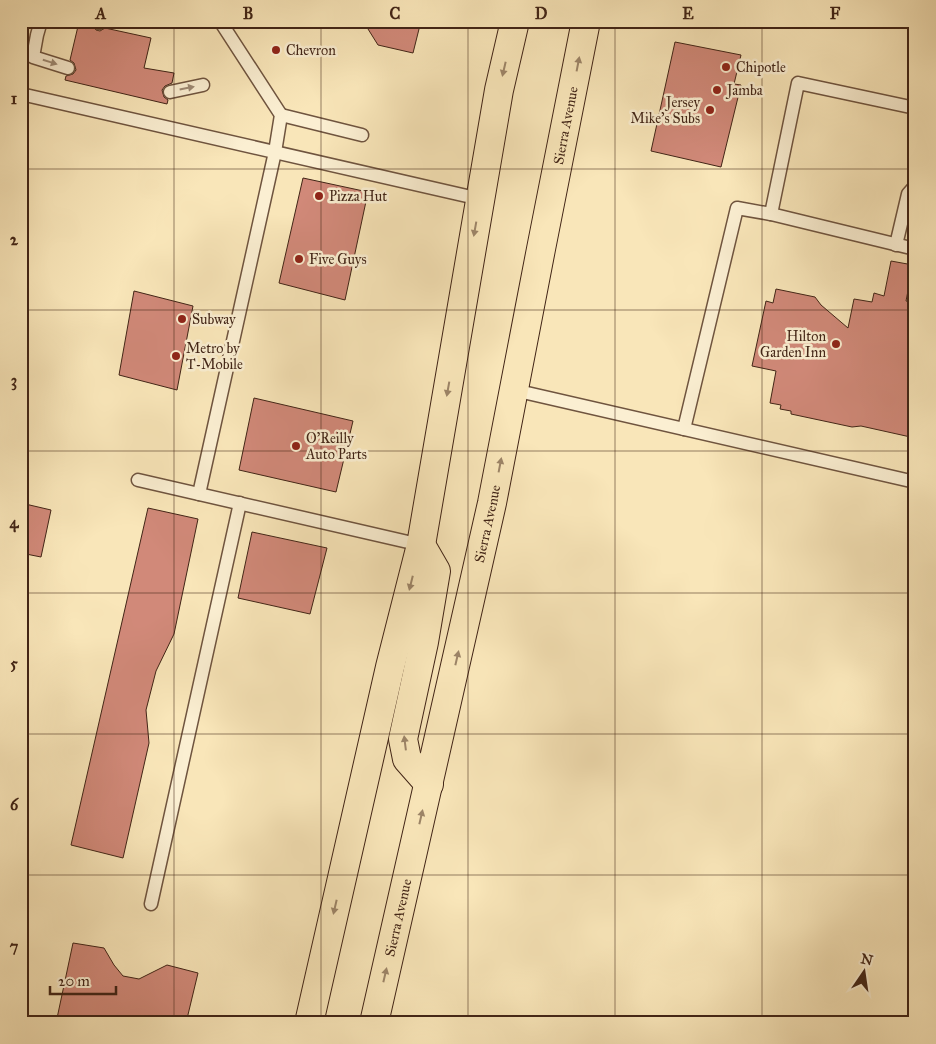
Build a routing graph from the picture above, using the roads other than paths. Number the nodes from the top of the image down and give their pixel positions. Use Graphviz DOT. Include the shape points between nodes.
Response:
graph roads {
  1 [pos="41,21"];
  2 [pos="220,21"];
  3 [pos="515,21"];
  4 [pos="586,21"];
  5 [pos="68,68"];
  6 [pos="204,85"];
  7 [pos="170,92"];
  8 [pos="21,94"];
  9 [pos="915,108"];
  10 [pos="281,115"];
  11 [pos="362,135"];
  12 [pos="275,152"];
  13 [pos="915,186"];
  14 [pos="480,199"];
  15 [pos="770,214"];
  16 [pos="896,244"];
  17 [pos="915,249"];
  18 [pos="514,390"];
  19 [pos="684,429"];
  20 [pos="138,480"];
  21 [pos="915,482"];
  22 [pos="199,494"];
  23 [pos="240,503"];
  24 [pos="421,545"];
  25 [pos="429,784"];
  26 [pos="151,904"];
  27 [pos="309,1023"];
  28 [pos="374,1023"];
  1 -- 5 [label="lane, one-way" via="33,57"];
  2 -- 10 [label="lane"];
  3 -- 14 [label="main road, one-way"];
  18 -- 4 [label="main road, Sierra Avenue, one-way"];
  7 -- 6 [label="lane, one-way"];
  8 -- 12 [label="lane"];
  9 -- 15 [label="lane" via="798,83"];
  10 -- 11 [label="lane"];
  10 -- 12 [label="lane"];
  12 -- 14 [label="lane"];
  12 -- 22 [label="lane"];
  13 -- 16 [label="lane" via="908,194"];
  14 -- 24 [label="main road, one-way"];
  15 -- 16 [label="lane"];
  15 -- 19 [label="lane" via="737,208"];
  16 -- 17 [label="lane"];
  18 -- 19 [label="lane"];
  25 -- 18 [label="main road, Sierra Avenue, one-way"];
  19 -- 21 [label="lane"];
  20 -- 22 [label="lane"];
  22 -- 23 [label="lane"];
  23 -- 24 [label="lane"];
  23 -- 26 [label="lane"];
  25 -- 24 [label="main road, one-way" via="407,759 403,739 436,571"];
  24 -- 27 [label="main road, one-way"];
  28 -- 25 [label="main road, Sierra Avenue, one-way"];
}
